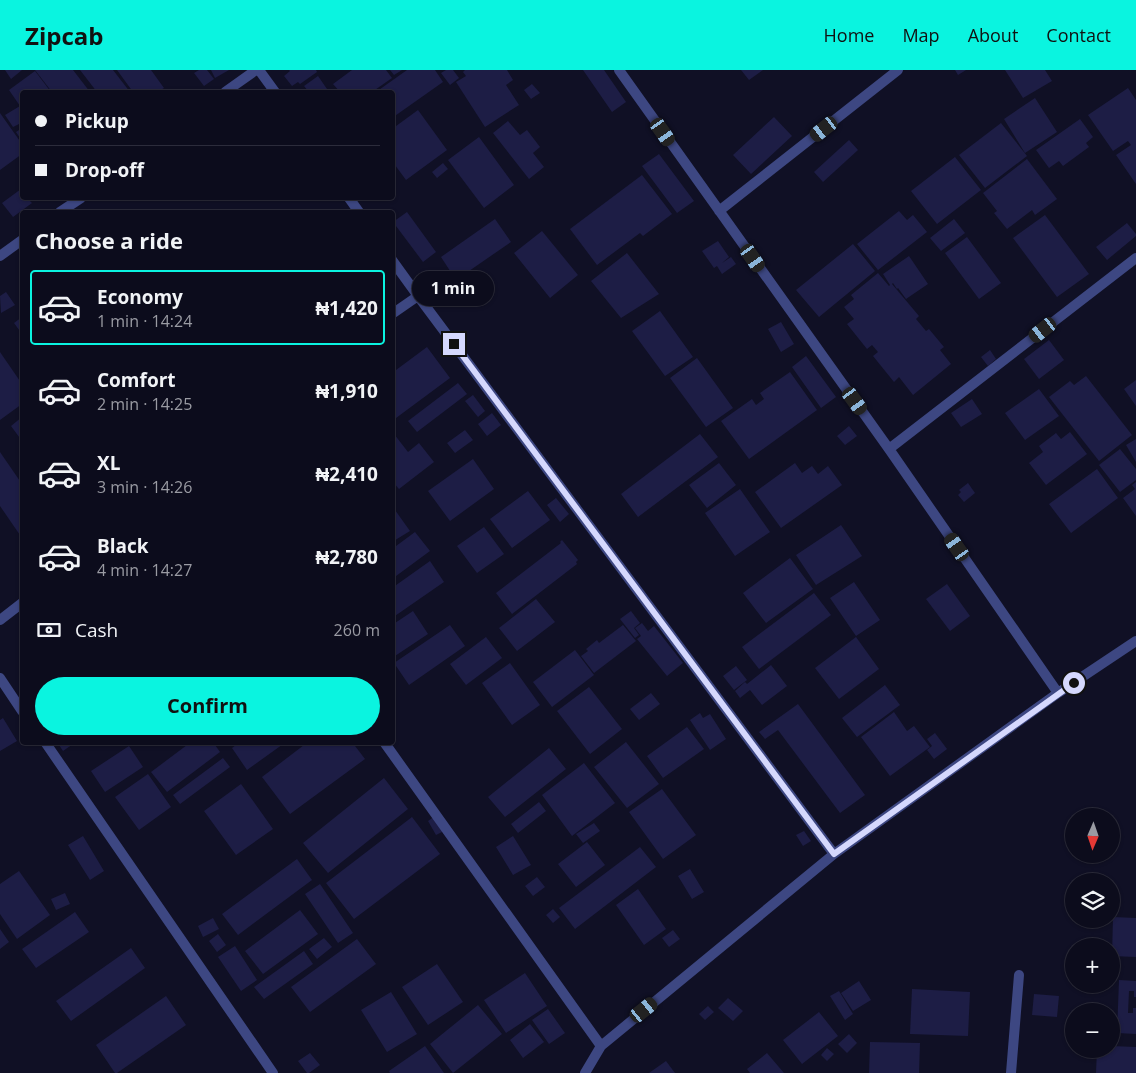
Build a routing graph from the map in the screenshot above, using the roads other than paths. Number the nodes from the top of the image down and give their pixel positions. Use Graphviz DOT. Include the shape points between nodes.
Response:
graph roads {
  1 [pos="258,70"];
  2 [pos="619,70"];
  3 [pos="898,70"];
  4 [pos="228,90"];
  5 [pos="273,90"];
  6 [pos="78,200"];
  7 [pos="63,210"];
  8 [pos="719,211"];
  9 [pos="20,241"];
  10 [pos="0,256"];
  11 [pos="1136,258"];
  12 [pos="395,264"];
  13 [pos="418,296"];
  14 [pos="395,312"];
  15 [pos="889,449"];
  16 [pos="20,605"];
  17 [pos="0,620"];
  18 [pos="1136,641"];
  19 [pos="0,678"];
  20 [pos="1058,693"];
  21 [pos="20,708"];
  22 [pos="46,745"];
  23 [pos="386,745"];
  24 [pos="834,854"];
  25 [pos="1019,975"];
  26 [pos="601,1046"];
  27 [pos="273,1073"];
  28 [pos="585,1073"];
  29 [pos="1010,1073"];
  1 -- 4 [label="street"];
  1 -- 5 [label="street"];
  2 -- 8 [label="street"];
  3 -- 8 [label="street"];
  6 -- 7 [label="street"];
  8 -- 15 [label="street"];
  9 -- 10 [label="street"];
  11 -- 15 [label="street"];
  12 -- 13 [label="street"];
  13 -- 14 [label="street"];
  13 -- 24 [label="street"];
  15 -- 20 [label="street"];
  16 -- 17 [label="street"];
  18 -- 20 [label="street"];
  19 -- 21 [label="street"];
  20 -- 24 [label="street"];
  22 -- 27 [label="street"];
  23 -- 26 [label="street"];
  24 -- 26 [label="street"];
  25 -- 29 [label="street"];
  26 -- 28 [label="street"];
}
